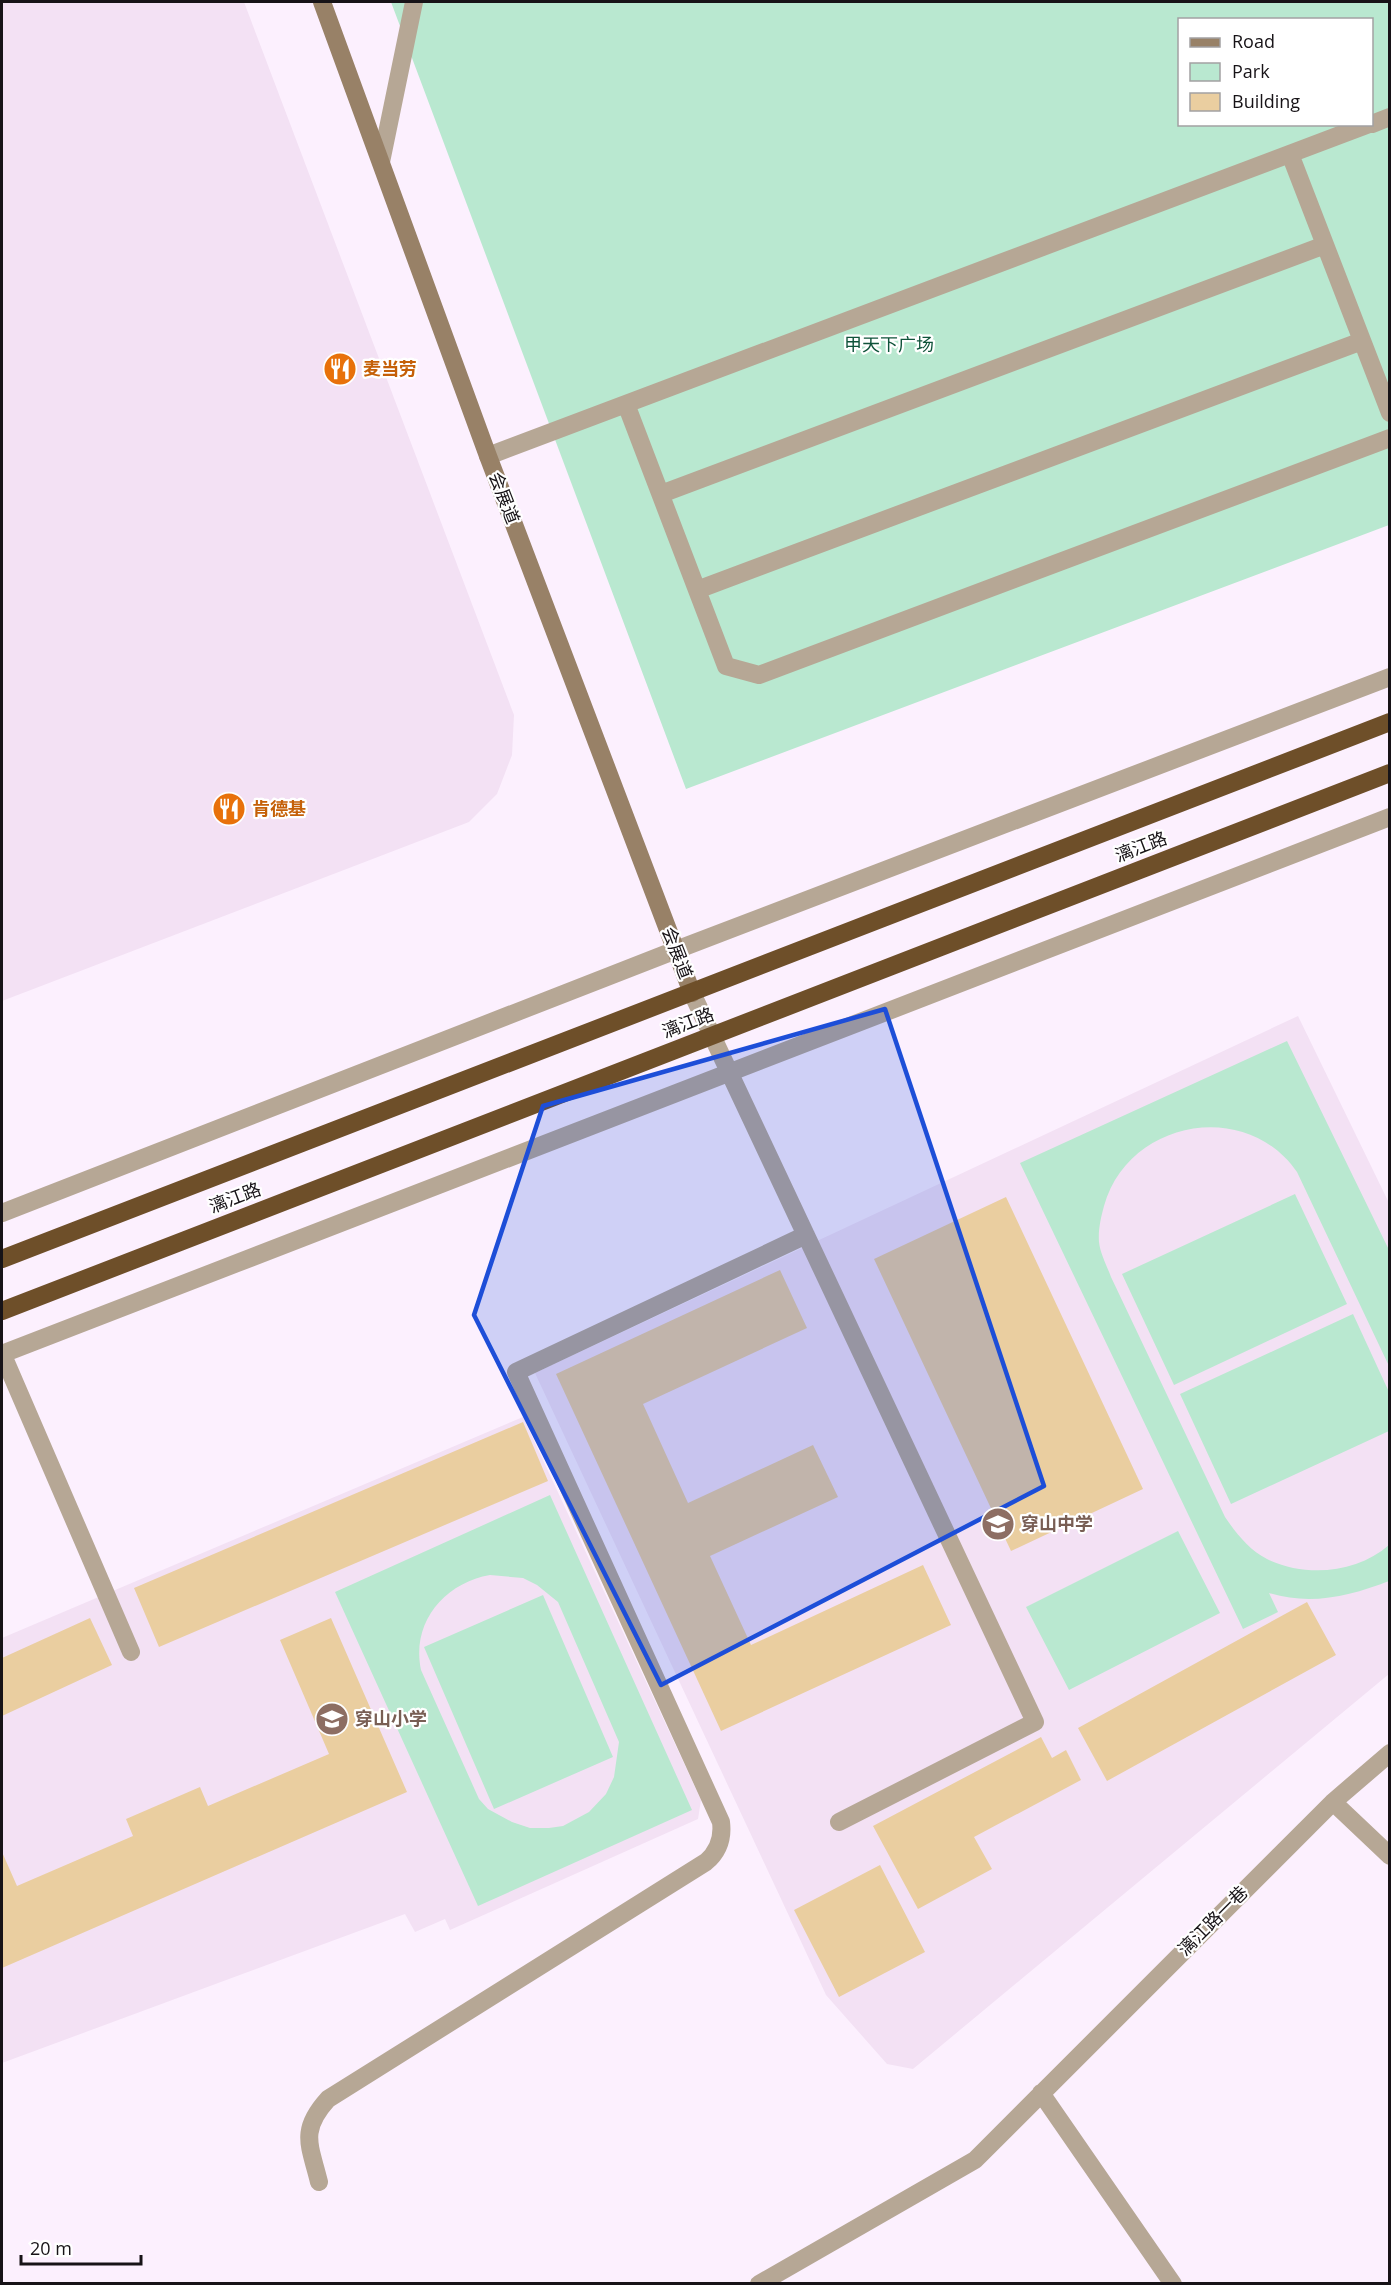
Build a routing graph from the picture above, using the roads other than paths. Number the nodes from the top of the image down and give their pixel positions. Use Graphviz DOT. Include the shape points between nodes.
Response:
graph roads {
  1 [pos="321,2"];
  2 [pos="414,2"];
  3 [pos="1389,117"];
  4 [pos="1373,123"];
  5 [pos="1365,126"];
  6 [pos="1290,154"];
  7 [pos="381,162"];
  8 [pos="1325,245"];
  9 [pos="1362,341"];
  10 [pos="626,404"];
  11 [pos="1389,413"];
  12 [pos="1389,438"];
  13 [pos="488,456"];
  14 [pos="661,494"];
  15 [pos="697,590"];
  16 [pos="1389,677"];
  17 [pos="1389,722"];
  18 [pos="1389,773"];
  19 [pos="1389,817"];
  20 [pos="676,950"];
  21 [pos="692,993"];
  22 [pos="712,1036"];
  23 [pos="729,1072"];
  24 [pos="2,1213"];
  25 [pos="806,1235"];
  26 [pos="2,1259"];
  27 [pos="2,1311"];
  28 [pos="2,1354"];
  29 [pos="131,1652"];
  30 [pos="1389,1753"];
  31 [pos="1333,1802"];
  32 [pos="839,1822"];
  33 [pos="1389,1856"];
  34 [pos="1041,2093"];
  35 [pos="319,2182"];
  36 [pos="759,2283"];
  37 [pos="1173,2283"];
  1 -- 7 [label="street, 会展道"];
  2 -- 7 [label="lane"];
  3 -- 4 [label="lane"];
  5 -- 6 [label="lane"];
  6 -- 8 [label="lane"];
  6 -- 10 [label="lane"];
  7 -- 13 [label="street, 会展道"];
  8 -- 9 [label="lane"];
  8 -- 14 [label="lane"];
  9 -- 11 [label="lane"];
  9 -- 15 [label="lane"];
  10 -- 13 [label="lane"];
  10 -- 14 [label="lane"];
  12 -- 15 [label="lane" via="759,675 726,666"];
  13 -- 20 [label="street, 会展道"];
  14 -- 15 [label="lane"];
  16 -- 20 [label="lane"];
  17 -- 21 [label="highway, 漓江路"];
  18 -- 22 [label="highway, 漓江路"];
  19 -- 23 [label="lane"];
  20 -- 21 [label="street, 会展道"];
  20 -- 24 [label="lane"];
  21 -- 22 [label="lane"];
  21 -- 26 [label="highway, 漓江路"];
  22 -- 23 [label="lane"];
  22 -- 27 [label="highway, 漓江路"];
  23 -- 25 [label="lane"];
  23 -- 28 [label="lane"];
  25 -- 32 [label="lane" via="1035,1722"];
  25 -- 35 [label="lane" via="516,1372 721,1822 719,1846 706,1862 328,2099 318,2110 308,2138"];
  28 -- 29 [label="lane"];
  30 -- 31 [label="lane, 漓江路一巷"];
  31 -- 33 [label="lane"];
  31 -- 34 [label="lane, 漓江路一巷"];
  34 -- 36 [label="lane, 漓江路一巷" via="975,2160"];
  34 -- 37 [label="lane"];
}
